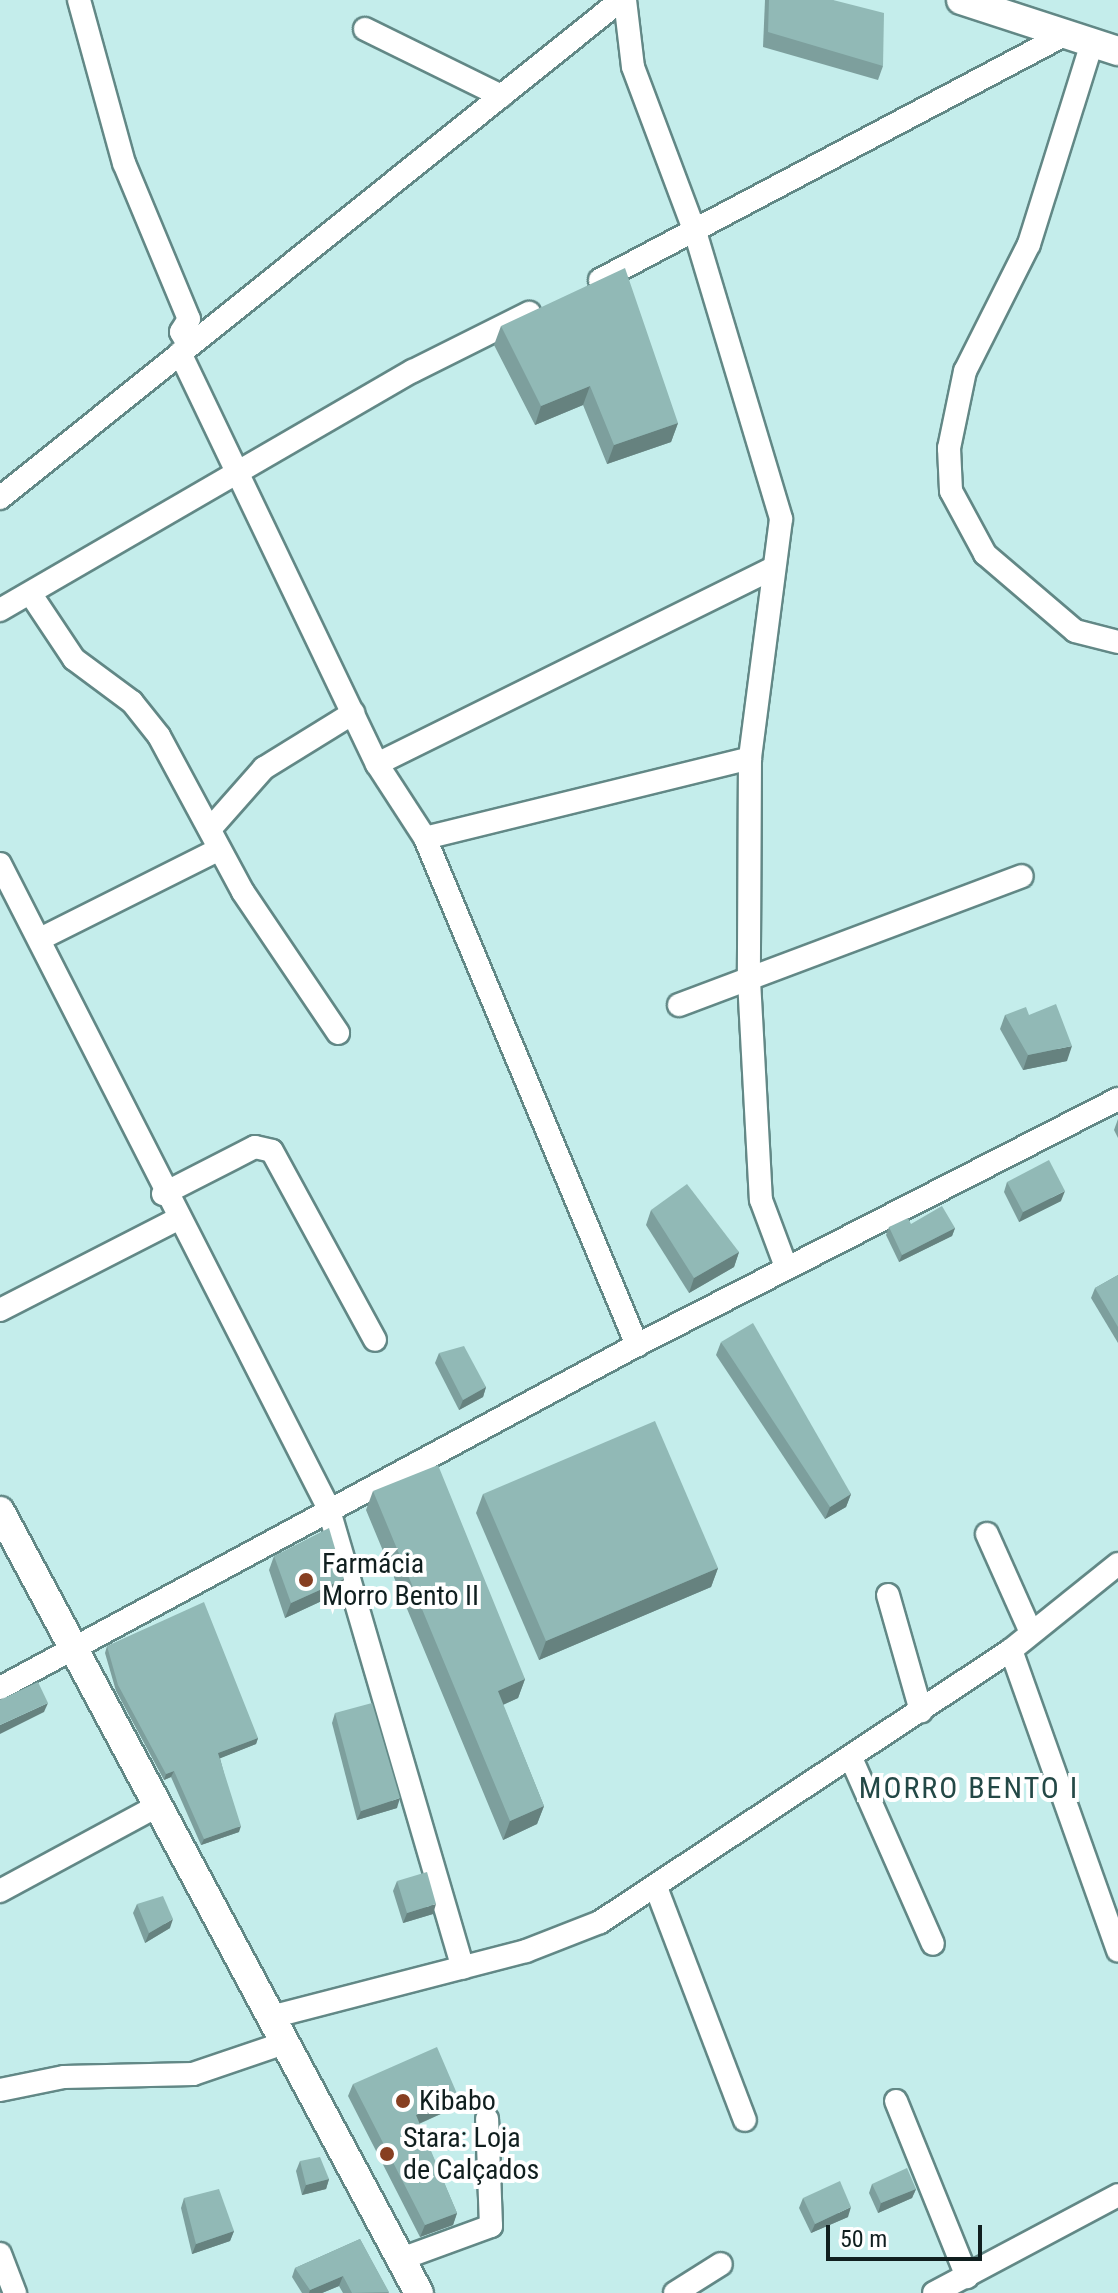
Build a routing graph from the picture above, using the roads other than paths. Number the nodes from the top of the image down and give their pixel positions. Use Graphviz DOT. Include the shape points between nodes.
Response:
graph roads {
  1 [pos="79,0"];
  2 [pos="623,0"];
  3 [pos="961,0"];
  4 [pos="986,0"];
  5 [pos="365,29"];
  6 [pos="1098,42"];
  7 [pos="501,96"];
  8 [pos="696,235"];
  9 [pos="184,348"];
  10 [pos="238,477"];
  11 [pos="0,498"];
  12 [pos="773,568"];
  13 [pos="32,596"];
  14 [pos="0,610"];
  15 [pos="1118,642"];
  16 [pos="353,713"];
  17 [pos="750,758"];
  18 [pos="377,764"];
  19 [pos="211,828"];
  20 [pos="425,838"];
  21 [pos="218,850"];
  22 [pos="0,864"];
  23 [pos="1022,876"];
  24 [pos="40,939"];
  25 [pos="749,980"];
  26 [pos="679,1005"];
  27 [pos="338,1033"];
  28 [pos="1118,1099"];
  29 [pos="163,1194"];
  30 [pos="176,1220"];
  31 [pos="786,1267"];
  32 [pos="0,1310"];
  33 [pos="375,1340"];
  34 [pos="637,1345"];
  35 [pos="328,1507"];
  36 [pos="0,1511"];
  37 [pos="987,1534"];
  38 [pos="8,1548"];
  39 [pos="1118,1564"];
  40 [pos="888,1595"];
  41 [pos="1030,1630"];
  42 [pos="73,1650"];
  43 [pos="1011,1650"];
  44 [pos="0,1688"];
  45 [pos="921,1711"];
  46 [pos="851,1758"];
  47 [pos="157,1806"];
  48 [pos="657,1890"];
  49 [pos="0,1891"];
  50 [pos="933,1944"];
  51 [pos="1118,1950"];
  52 [pos="463,1968"];
  53 [pos="271,2017"];
  54 [pos="284,2043"];
  55 [pos="0,2090"];
  56 [pos="896,2101"];
  57 [pos="487,2119"];
  58 [pos="745,2120"];
  59 [pos="1118,2195"];
  60 [pos="0,2254"];
  61 [pos="401,2259"];
  62 [pos="721,2264"];
  63 [pos="967,2277"];
  64 [pos="15,2293"];
  65 [pos="419,2293"];
  66 [pos="675,2293"];
  67 [pos="934,2293"];
  1 -- 9 [label="street" via="124,163 189,319 181,332"];
  2 -- 7 [label="street"];
  2 -- 8 [label="street" via="633,67"];
  3 -- 6 [label="main road"];
  4 -- 6 [label="main road"];
  5 -- 7 [label="street"];
  6 -- 8 [label="street"];
  6 -- 15 [label="street" via="1029,244 965,371 949,448 951,491 985,554 1075,631"];
  7 -- 9 [label="street"];
  8 -- 10 [label="street" via="425,365"];
  8 -- 12 [label="street" via="781,519"];
  9 -- 10 [label="street"];
  9 -- 11 [label="street"];
  10 -- 13 [label="street"];
  10 -- 16 [label="street"];
  12 -- 17 [label="street"];
  12 -- 18 [label="street"];
  13 -- 14 [label="street"];
  13 -- 19 [label="street" via="74,659 132,702 159,736"];
  16 -- 18 [label="street"];
  16 -- 19 [label="street" via="264,768"];
  17 -- 20 [label="street"];
  17 -- 25 [label="street"];
  18 -- 20 [label="street"];
  19 -- 21 [label="street"];
  20 -- 34 [label="street"];
  21 -- 24 [label="street"];
  21 -- 27 [label="street"];
  22 -- 24 [label="street"];
  23 -- 25 [label="street"];
  24 -- 29 [label="street"];
  25 -- 26 [label="street"];
  25 -- 31 [label="street" via="761,1200"];
  28 -- 31 [label="street"];
  29 -- 30 [label="street"];
  29 -- 33 [label="street" via="255,1147 272,1151"];
  30 -- 32 [label="street"];
  30 -- 35 [label="street"];
  31 -- 34 [label="street"];
  34 -- 35 [label="street"];
  35 -- 42 [label="street"];
  35 -- 52 [label="street"];
  36 -- 38 [label="main road"];
  37 -- 41 [label="street"];
  38 -- 42 [label="main road"];
  39 -- 41 [label="street"];
  40 -- 45 [label="street"];
  41 -- 43 [label="street"];
  42 -- 44 [label="street"];
  42 -- 47 [label="main road"];
  43 -- 45 [label="street"];
  43 -- 51 [label="street"];
  45 -- 46 [label="street"];
  46 -- 48 [label="street"];
  46 -- 50 [label="street"];
  47 -- 49 [label="street"];
  47 -- 53 [label="main road"];
  48 -- 52 [label="street" via="600,1922"];
  48 -- 58 [label="street"];
  52 -- 53 [label="street"];
  53 -- 54 [label="main road"];
  54 -- 55 [label="street" via="193,2074 64,2077"];
  54 -- 61 [label="main road"];
  56 -- 63 [label="street"];
  57 -- 61 [label="street" via="491,2226"];
  59 -- 63 [label="street"];
  60 -- 64 [label="street"];
  61 -- 65 [label="main road"];
  62 -- 66 [label="street"];
  63 -- 67 [label="street"];
}
